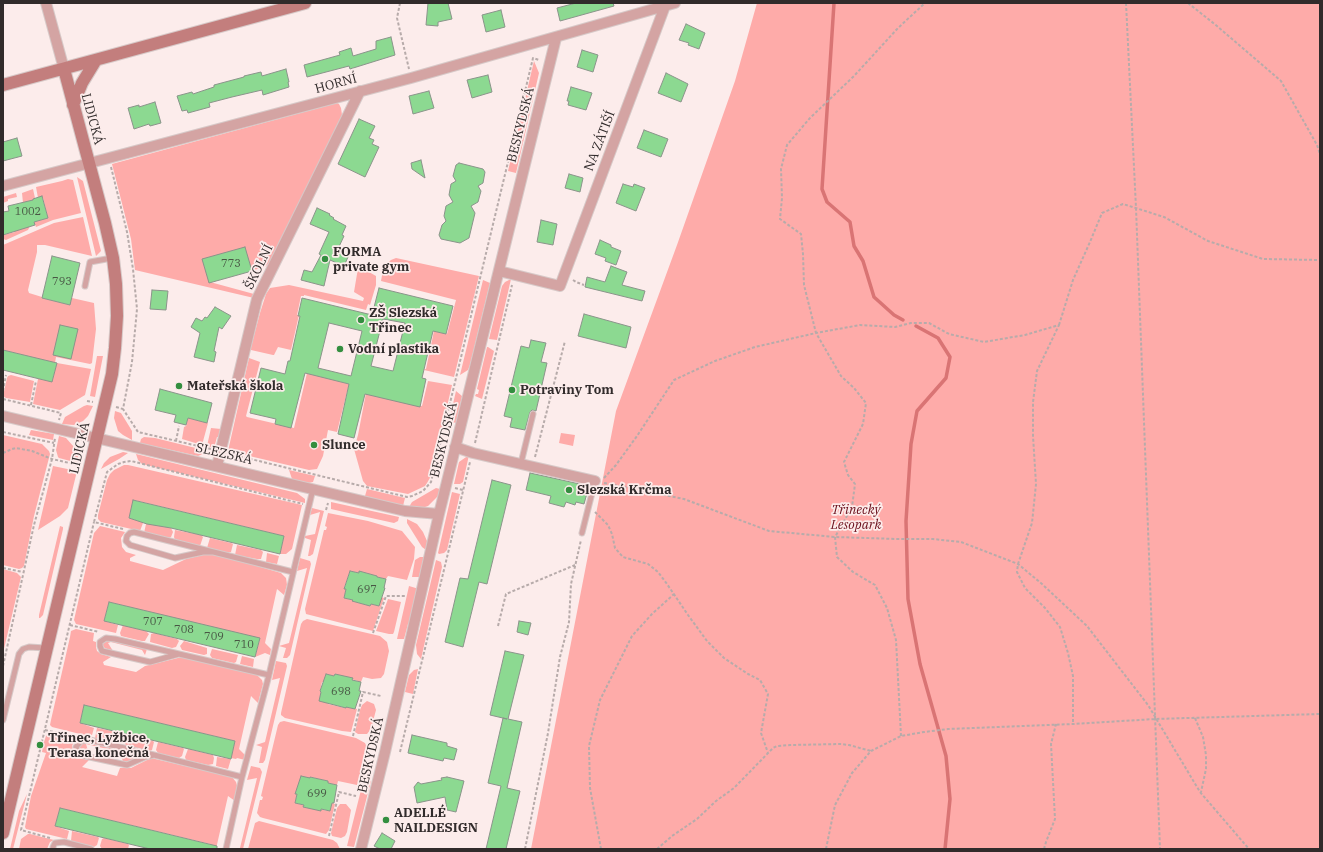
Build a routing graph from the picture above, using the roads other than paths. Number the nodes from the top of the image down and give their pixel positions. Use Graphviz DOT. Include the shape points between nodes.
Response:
graph roads {
  1 [pos="46,3"];
  2 [pos="305,3"];
  3 [pos="670,4"];
  4 [pos="556,38"];
  5 [pos="96,60"];
  6 [pos="64,69"];
  7 [pos="3,85"];
  8 [pos="360,91"];
  9 [pos="73,105"];
  10 [pos="89,163"];
  11 [pos="3,186"];
  12 [pos="114,258"];
  13 [pos="499,271"];
  14 [pos="85,286"];
  15 [pos="534,414"];
  16 [pos="3,416"];
  17 [pos="97,438"];
  18 [pos="455,447"];
  19 [pos="521,463"];
  20 [pos="217,466"];
  21 [pos="595,481"];
  22 [pos="313,488"];
  23 [pos="439,514"];
  24 [pos="582,533"];
  25 [pos="211,552"];
  26 [pos="294,572"];
  27 [pos="47,648"];
  28 [pos="180,654"];
  29 [pos="269,674"];
  30 [pos="3,720"];
  31 [pos="154,755"];
  32 [pos="242,777"];
  33 [pos="3,829"];
  34 [pos="53,849"];
  35 [pos="91,849"];
  36 [pos="226,849"];
  37 [pos="361,849"];
  1 -- 6 [label="street"];
  2 -- 5 [label="street"];
  3 -- 4 [label="street, HORNÍ"];
  3 -- 13 [label="street, NA ZÁTIŠÍ" via="560,286"];
  4 -- 8 [label="street, HORNÍ"];
  4 -- 13 [label="street, BESKYDSKÁ"];
  5 -- 6 [label="street"];
  5 -- 9 [label="street"];
  6 -- 7 [label="street"];
  6 -- 9 [label="street, LIDICKÁ"];
  8 -- 10 [label="street, HORNÍ"];
  8 -- 20 [label="street, ŠKOLNÍ" via="258,299"];
  9 -- 10 [label="street, LIDICKÁ"];
  10 -- 11 [label="street, HORNÍ"];
  10 -- 12 [label="street, LIDICKÁ"];
  12 -- 14 [label="lane" via="90,262"];
  12 -- 17 [label="street, LIDICKÁ" via="117,316 115,348 112,374"];
  13 -- 18 [label="street, BESKYDSKÁ"];
  15 -- 19 [label="lane"];
  16 -- 17 [label="street, SLEZSKÁ"];
  17 -- 20 [label="street, SLEZSKÁ"];
  17 -- 27 [label="street, LIDICKÁ"];
  18 -- 19 [label="street"];
  18 -- 23 [label="street, BESKYDSKÁ"];
  19 -- 21 [label="street"];
  20 -- 22 [label="street, SLEZSKÁ"];
  21 -- 24 [label="lane"];
  22 -- 23 [label="street, SLEZSKÁ" via="405,511"];
  22 -- 26 [label="lane"];
  23 -- 37 [label="street, BESKYDSKÁ"];
  25 -- 25 [label="lane" via="134,532 127,536 126,542 175,558"];
  25 -- 26 [label="lane"];
  26 -- 29 [label="lane"];
  27 -- 30 [label="lane" via="29,647 19,654"];
  27 -- 33 [label="street, LIDICKÁ"];
  28 -- 28 [label="lane" via="115,639 106,638 100,642 102,651 150,662"];
  28 -- 29 [label="lane"];
  29 -- 32 [label="lane"];
  31 -- 31 [label="lane" via="90,740 81,741 76,747 79,753 85,756 127,765"];
  31 -- 32 [label="lane"];
  32 -- 36 [label="lane"];
  34 -- 35 [label="lane" via="55,843 64,842"];
}
